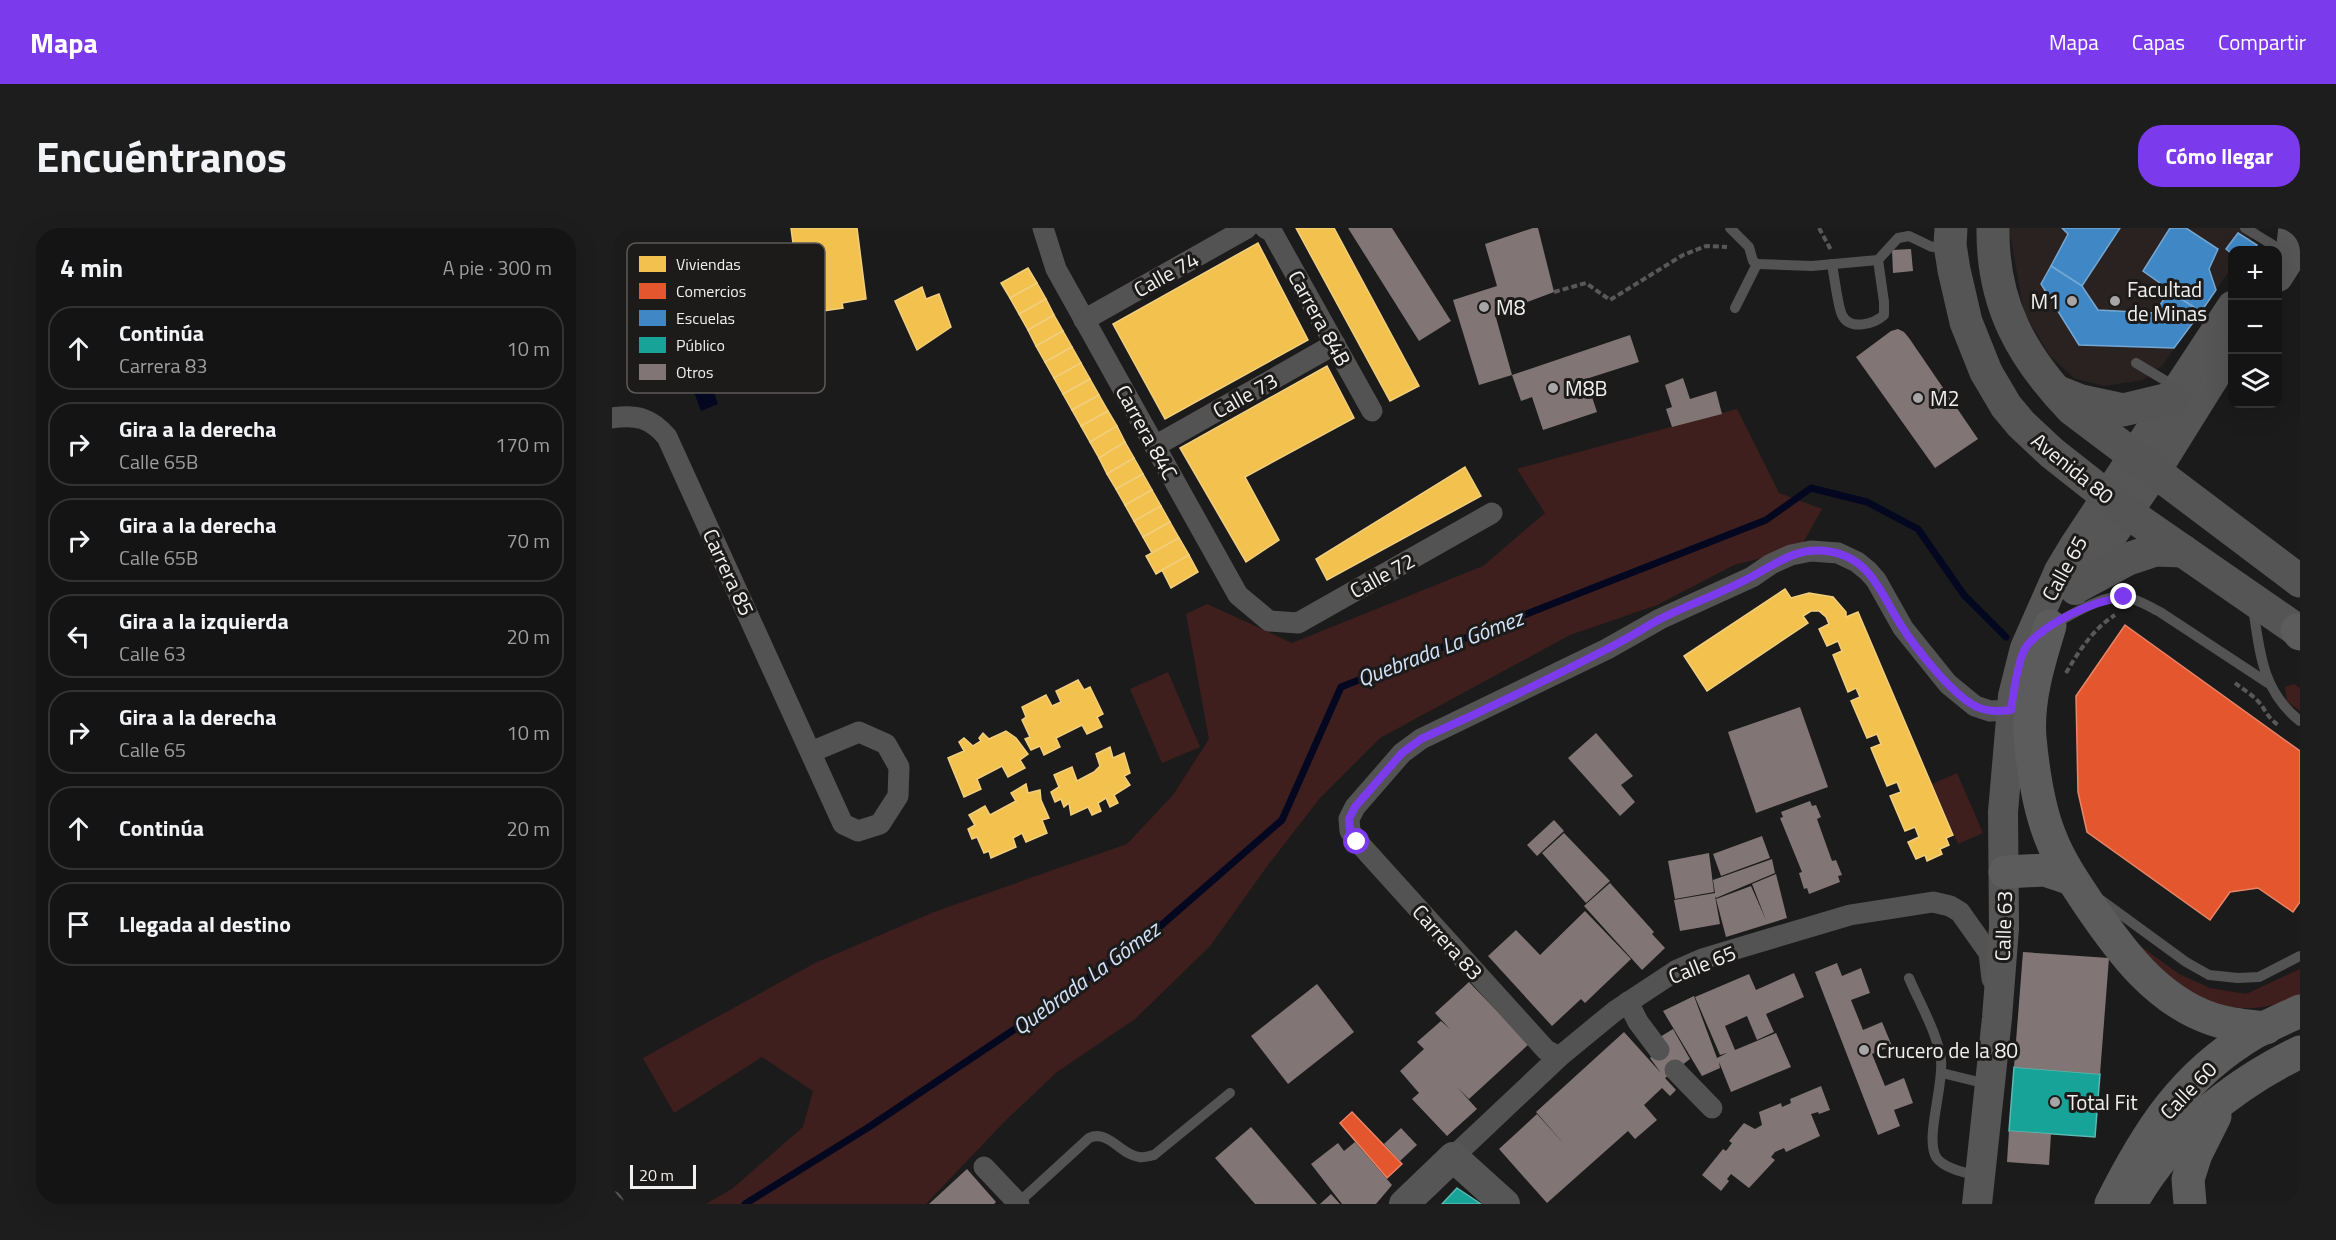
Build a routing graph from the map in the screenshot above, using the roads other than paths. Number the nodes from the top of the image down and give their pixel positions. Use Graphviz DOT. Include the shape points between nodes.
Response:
graph roads {
  1 [pos="1247,228"];
  2 [pos="1265,228"];
  3 [pos="1730,228"];
  4 [pos="1992,228"];
  5 [pos="2245,228"];
  6 [pos="1043,230"];
  7 [pos="1951,237"];
  8 [pos="2283,248"];
  9 [pos="1878,260"];
  10 [pos="1757,264"];
  11 [pos="1832,264"];
  12 [pos="1735,308"];
  13 [pos="2228,312"];
  14 [pos="1084,320"];
  15 [pos="1335,344"];
  16 [pos="2228,354"];
  17 [pos="2136,363"];
  18 [pos="2052,388"];
  19 [pos="2175,394"];
  20 [pos="1372,411"];
  21 [pos="619,417"];
  22 [pos="1155,446"];
  23 [pos="2146,463"];
  24 [pos="2117,505"];
  25 [pos="1492,513"];
  26 [pos="2183,551"];
  27 [pos="2300,581"];
  28 [pos="2078,586"];
  29 [pos="2252,599"];
  30 [pos="1269,621"];
  31 [pos="2049,626"];
  32 [pos="2299,632"];
  33 [pos="2025,648"];
  34 [pos="2268,683"];
  35 [pos="2011,710"];
  36 [pos="2300,721"];
  37 [pos="811,752"];
  38 [pos="2005,872"];
  39 [pos="2072,879"];
  40 [pos="2300,956"];
  41 [pos="1909,978"];
  42 [pos="1628,1002"];
  43 [pos="2300,1011"];
  44 [pos="1997,1018"];
  45 [pos="2266,1028"];
  46 [pos="1659,1050"];
  47 [pos="2300,1052"];
  48 [pos="1559,1057"];
  49 [pos="1675,1070"];
  50 [pos="1942,1073"];
  51 [pos="1990,1085"];
  52 [pos="1230,1093"];
  53 [pos="2227,1097"];
  54 [pos="1712,1108"];
  55 [pos="1453,1157"];
  56 [pos="984,1167"];
  57 [pos="1979,1190"];
  58 [pos="1018,1203"];
  59 [pos="1404,1204"];
  60 [pos="1505,1204"];
  61 [pos="2111,1204"];
  62 [pos="2132,1204"];
  63 [pos="2190,1204"];
  1 -- 14 [label="street, Calle 74"];
  2 -- 15 [label="street, Carrera 84B" via="1272,232"];
  3 -- 10 [label="lane" via="1749,247"];
  4 -- 18 [label="main road" via="1992,252 2001,297 2014,333"];
  5 -- 8 [label="lane"];
  6 -- 14 [label="street, Carrera 84C" via="1056,269"];
  7 -- 9 [label="lane" via="1932,247 1909,237 1898,238"];
  7 -- 24 [label="main road, Avenida 80" via="1957,290 1966,322 1983,365 2006,406 2034,437"];
  9 -- 11 [label="lane"];
  9 -- 11 [label="lane" via="1884,315 1865,324 1850,323 1842,316"];
  10 -- 11 [label="lane"];
  10 -- 12 [label="lane"];
  13 -- 19 [label="main road, Calle 65"];
  14 -- 22 [label="street, Carrera 84C"];
  15 -- 20 [label="street, Carrera 84B"];
  15 -- 22 [label="street, Calle 73"];
  16 -- 23 [label="main road, Calle 65"];
  17 -- 19 [label="lane"];
  18 -- 19 [label="main road" via="2082,401 2123,410"];
  18 -- 23 [label="main road" via="2072,409"];
  19 -- 23 [label="main road, Calle 65"];
  21 -- 37 [label="street, Carrera 85" via="647,419 667,437"];
  22 -- 30 [label="street, Carrera 84C" via="1238,595"];
  23 -- 24 [label="main road, Calle 65"];
  23 -- 27 [label="main road"];
  24 -- 26 [label="main road, Avenida 80"];
  24 -- 28 [label="main road, Calle 65"];
  24 -- 33 [label="main road, Calle 65" via="2059,571"];
  25 -- 30 [label="street, Calle 72" via="1298,623"];
  26 -- 28 [label="main road" via="2155,550 2128,559"];
  26 -- 29 [label="main road, Avenida 80"];
  28 -- 31 [label="main road, Calle 65"];
  29 -- 32 [label="main road, Avenida 80"];
  29 -- 34 [label="lane"];
  31 -- 33 [label="main road, Calle 65"];
  31 -- 34 [label="lane" via="2104,600 2124,597 2160,612"];
  31 -- 39 [label="highway" via="2033,689 2030,737 2050,836"];
  33 -- 35 [label="main road, Calle 63"];
  34 -- 36 [label="lane"];
  35 -- 38 [label="main road, Calle 63" via="2003,812"];
  35 -- 48 [label="street, Carrera 83" via="1990,711 1966,701 1915,645 1868,571 1838,553 1811,551 1771,564 1607,650 1421,739 1402,753 1355,807 1349,819 1350,831 1546,1050"];
  37 -- 37 [label="street, Carrera 85" via="859,732 886,744 899,767 898,796 880,824 858,831 843,824"];
  38 -- 39 [label="highway" via="2045,870"];
  38 -- 44 [label="main road, Calle 63"];
  39 -- 40 [label="lane" via="2209,975 2259,977"];
  39 -- 45 [label="highway" via="2109,934 2161,991 2213,1019"];
  41 -- 50 [label="lane" via="1938,1046"];
  42 -- 44 [label="street, Calle 65" via="1677,970 1702,959 1850,915 1933,902 1960,912 1989,952"];
  42 -- 46 [label="street"];
  42 -- 48 [label="street, Calle 65"];
  43 -- 45 [label="highway, Calle 60"];
  44 -- 51 [label="main road, Calle 63"];
  45 -- 61 [label="highway, Calle 60" via="2221,1056 2162,1115 2139,1149"];
  47 -- 53 [label="highway"];
  48 -- 55 [label="street, Calle 65"];
  49 -- 54 [label="street"];
  50 -- 51 [label="lane"];
  50 -- 57 [label="lane" via="1933,1135 1936,1157"];
  51 -- 57 [label="main road, Calle 63"];
  52 -- 58 [label="lane" via="1154,1155 1141,1158 1094,1135"];
  53 -- 62 [label="highway" via="2166,1153"];
  53 -- 63 [label="highway" via="2196,1154 2188,1179"];
  55 -- 59 [label="main road, Calle 65"];
  55 -- 60 [label="main road"];
  56 -- 58 [label="street"];
}
